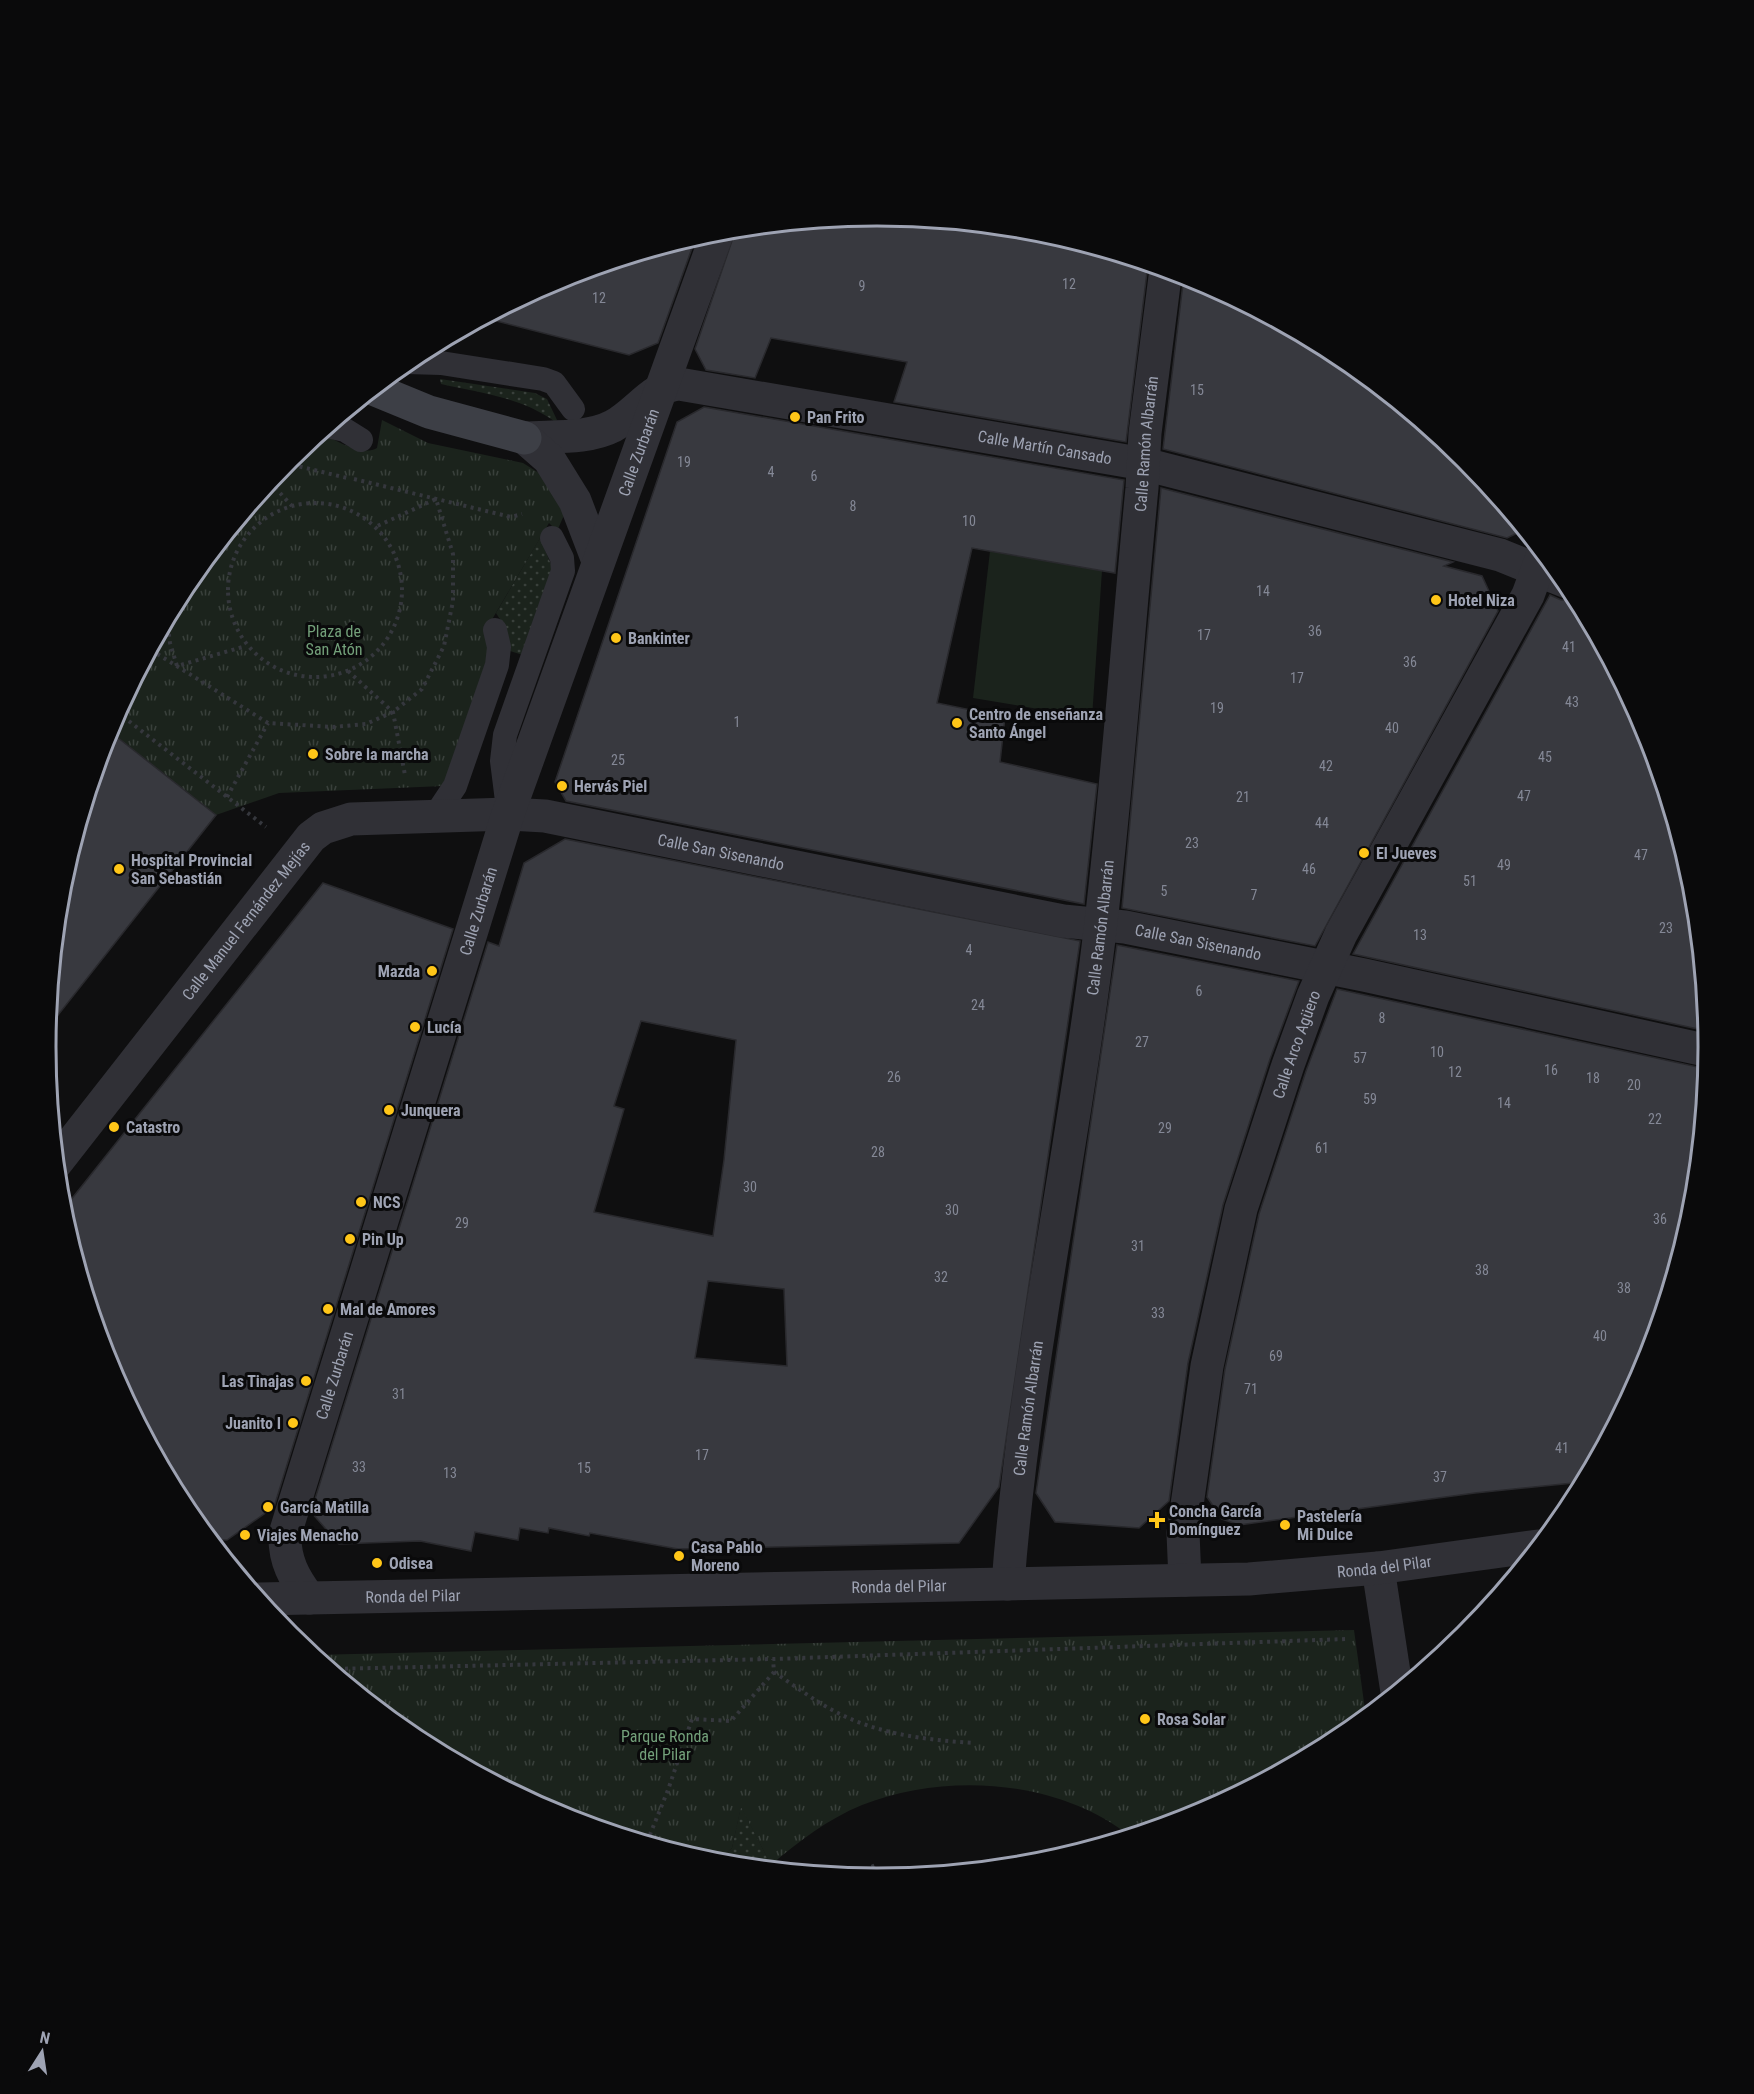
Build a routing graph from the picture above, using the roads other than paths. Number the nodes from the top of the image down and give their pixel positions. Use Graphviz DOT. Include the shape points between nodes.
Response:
graph roads {
  1 [pos="714,242"];
  2 [pos="1165,278"];
  3 [pos="423,362"];
  4 [pos="661,389"];
  5 [pos="381,392"];
  6 [pos="573,409"];
  7 [pos="336,428"];
  8 [pos="525,438"];
  9 [pos="361,440"];
  10 [pos="1144,464"];
  11 [pos="552,538"];
  12 [pos="598,561"];
  13 [pos="1539,562"];
  14 [pos="495,630"];
  15 [pos="508,814"];
  16 [pos="435,816"];
  17 [pos="1101,924"];
  18 [pos="1327,968"];
  19 [pos="1698,1049"];
  20 [pos="63,1154"];
  21 [pos="1529,1547"];
  22 [pos="1378,1568"];
  23 [pos="1185,1580"];
  24 [pos="1008,1584"];
  25 [pos="309,1598"];
  26 [pos="268,1599"];
  27 [pos="1395,1685"];
  1 -- 4 [label="street, Calle Zurbarán"];
  2 -- 10 [label="street, Calle Ramón Albarrán"];
  3 -- 6 [label="lane" via="543,378 558,388"];
  4 -- 8 [label="street" via="611,427 575,435"];
  4 -- 10 [label="street, Calle Martín Cansado" via="679,384"];
  4 -- 12 [label="street, Calle Zurbarán"];
  5 -- 8 [label="street" via="429,412"];
  7 -- 9 [label="lane"];
  8 -- 12 [label="street" via="549,459 575,501"];
  10 -- 13 [label="street, Calle Martín Cansado"];
  10 -- 17 [label="street, Calle Ramón Albarrán"];
  11 -- 15 [label="lane" via="562,558 560,583 502,748"];
  12 -- 15 [label="street, Calle Zurbarán"];
  13 -- 18 [label="street, Calle Arco Agüero" via="1528,595 1411,803"];
  14 -- 16 [label="lane" via="497,664 455,786"];
  15 -- 16 [label="street, Calle Manuel Fernández Mejías"];
  15 -- 17 [label="street, Calle San Sisenando" via="545,816 1063,921"];
  15 -- 25 [label="street, Calle Zurbarán" via="285,1534 289,1565"];
  16 -- 20 [label="street, Calle Manuel Fernández Mejías" via="351,819 323,828 298,852"];
  17 -- 18 [label="street, Calle San Sisenando"];
  17 -- 24 [label="street, Calle Ramón Albarrán" via="1037,1337"];
  18 -- 19 [label="street, Calle San Sisenando"];
  18 -- 23 [label="street, Calle Arco Agüero" via="1288,1065 1231,1251 1207,1366 1183,1533"];
  21 -- 22 [label="street, Ronda del Pilar"];
  22 -- 23 [label="street, Ronda del Pilar"];
  22 -- 27 [label="street"];
  23 -- 24 [label="street, Ronda del Pilar"];
  24 -- 25 [label="street, Ronda del Pilar"];
  25 -- 26 [label="street, Ronda del Pilar"];
}
